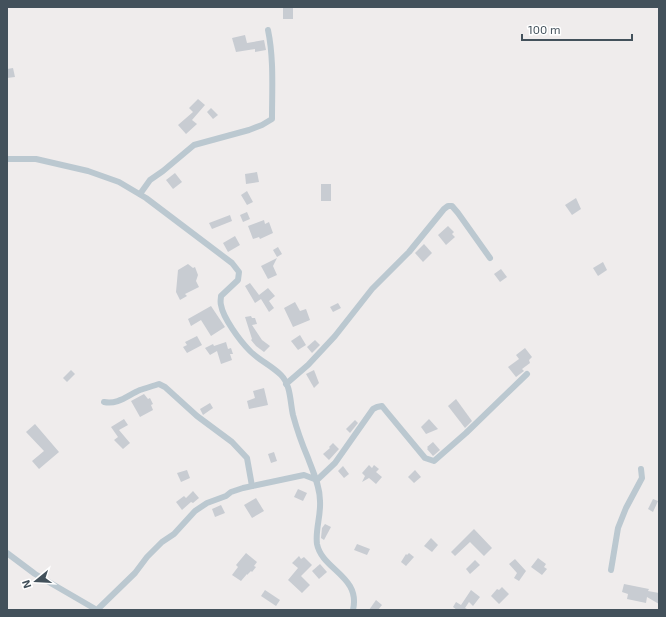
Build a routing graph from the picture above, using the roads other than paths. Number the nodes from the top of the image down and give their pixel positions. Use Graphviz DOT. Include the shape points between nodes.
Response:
graph roads {
  1 [pos="268,30"];
  2 [pos="7,159"];
  3 [pos="140,194"];
  4 [pos="490,258"];
  5 [pos="527,374"];
  6 [pos="286,384"];
  7 [pos="104,402"];
  8 [pos="641,469"];
  9 [pos="317,480"];
  10 [pos="252,486"];
  11 [pos="7,553"];
  12 [pos="610,570"];
  13 [pos="98,609"];
  14 [pos="353,610"];
  1 -- 3 [label="street" via="271,42 272,119 249,130 194,145 150,180"];
  2 -- 3 [label="street" via="36,158 80,169 118,182"];
  3 -- 6 [label="street" via="232,263 239,272 238,280 221,296 221,305 238,337 250,351 281,375"];
  4 -- 6 [label="street" via="458,213 452,206 448,206 409,252 372,289 342,328 308,365"];
  5 -- 9 [label="street" via="434,461 425,458 382,406 372,409 335,463"];
  6 -- 9 [label="street" via="300,437"];
  7 -- 10 [label="street" via="119,401 159,384 165,387 197,416 232,442 247,458"];
  8 -- 12 [label="street" via="642,478 618,528"];
  9 -- 10 [label="street" via="304,475"];
  9 -- 14 [label="street" via="320,501 316,535 318,546 349,584 353,594"];
  10 -- 13 [label="street" via="231,492 195,511"];
  11 -- 13 [label="street" via="35,574"];
}
